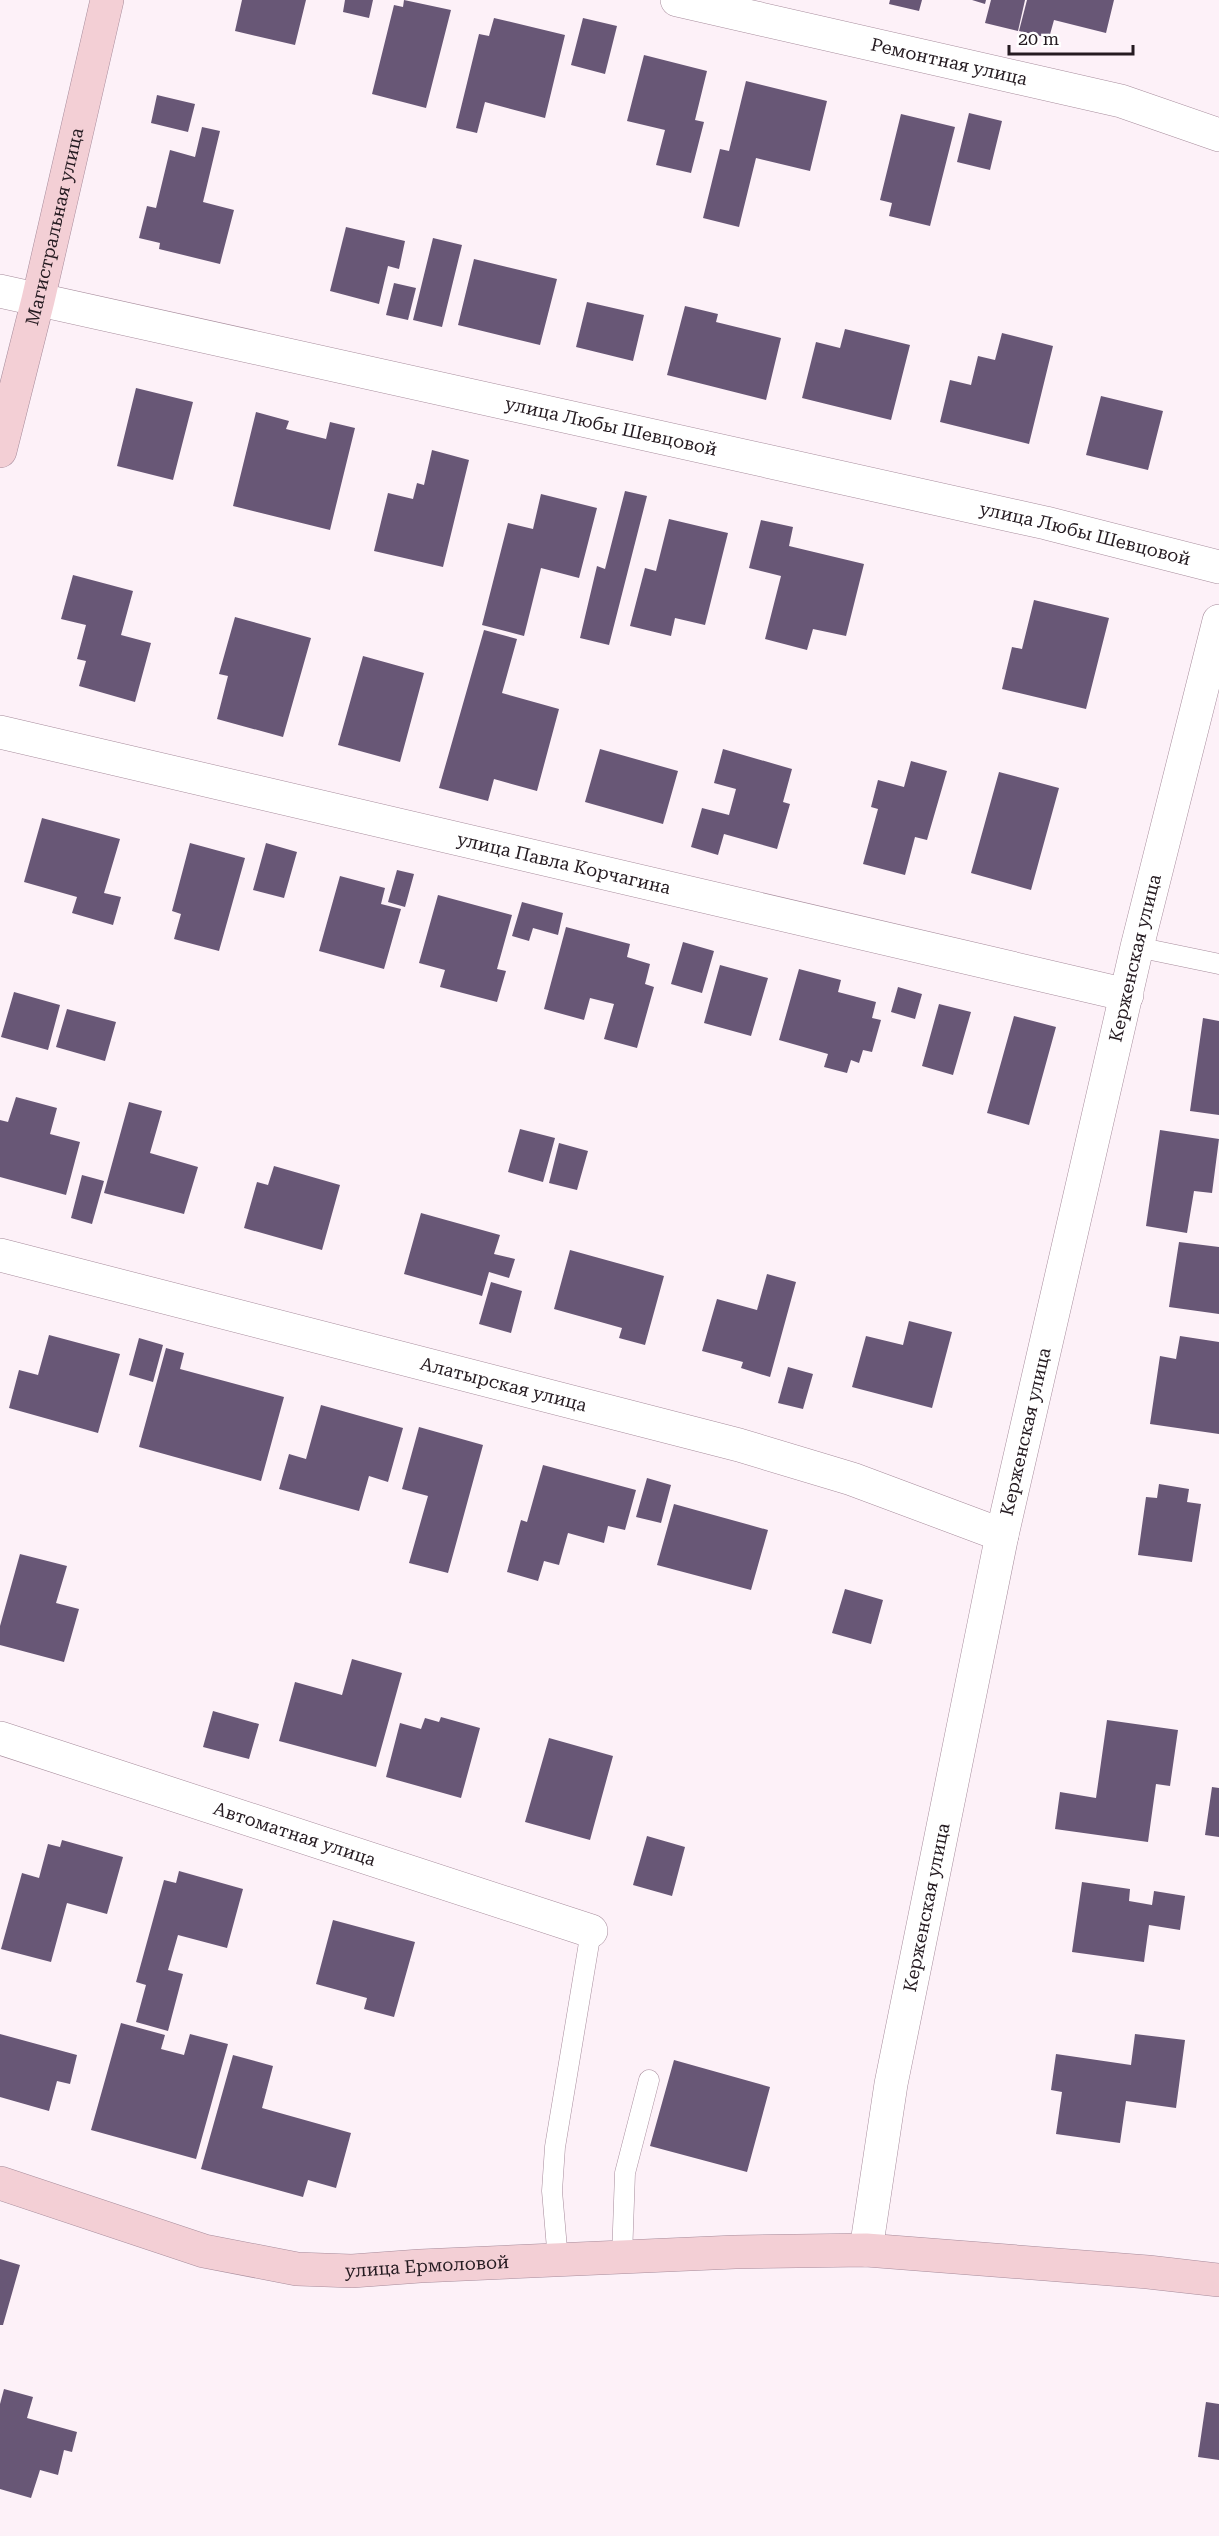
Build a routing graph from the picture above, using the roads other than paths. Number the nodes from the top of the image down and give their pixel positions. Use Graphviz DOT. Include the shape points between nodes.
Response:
graph roads {
  1 [pos="107,0"];
  2 [pos="677,0"];
  3 [pos="1219,135"];
  4 [pos="0,291"];
  5 [pos="38,300"];
  6 [pos="0,451"];
  7 [pos="1219,567"];
  8 [pos="1219,621"];
  9 [pos="0,732"];
  10 [pos="1137,947"];
  11 [pos="1219,964"];
  12 [pos="1127,995"];
  13 [pos="0,1255"];
  14 [pos="1002,1535"];
  15 [pos="0,1738"];
  16 [pos="591,1931"];
  17 [pos="650,2080"];
  18 [pos="0,2183"];
  19 [pos="866,2250"];
  20 [pos="622,2257"];
  21 [pos="558,2260"];
  22 [pos="1219,2280"];
  1 -- 5 [label="street, Магистральная улица"];
  2 -- 3 [label="street, Ремонтная улица" via="1121,101"];
  4 -- 5 [label="street, улица Любы Шевцовой"];
  5 -- 6 [label="street, Магистральная улица"];
  5 -- 7 [label="street, улица Любы Шевцовой" via="1046,523"];
  8 -- 10 [label="street, Керженская улица"];
  9 -- 12 [label="street, улица Павла Корчагина"];
  10 -- 11 [label="lane"];
  10 -- 12 [label="street, Керженская улица"];
  12 -- 14 [label="street, Керженская улица"];
  13 -- 14 [label="street, Алатырская улица" via="739,1445 852,1479"];
  14 -- 19 [label="street, Керженская улица" via="891,2084"];
  15 -- 16 [label="street, Автоматная улица"];
  16 -- 21 [label="lane" via="555,2147 552,2191"];
  17 -- 20 [label="lane" via="625,2173"];
  18 -- 21 [label="street, улица Ермоловой" via="204,2251 297,2269 352,2271"];
  19 -- 20 [label="street, улица Ермоловой"];
  19 -- 22 [label="street, улица Ермоловой"];
  20 -- 21 [label="street, улица Ермоловой"];
}
